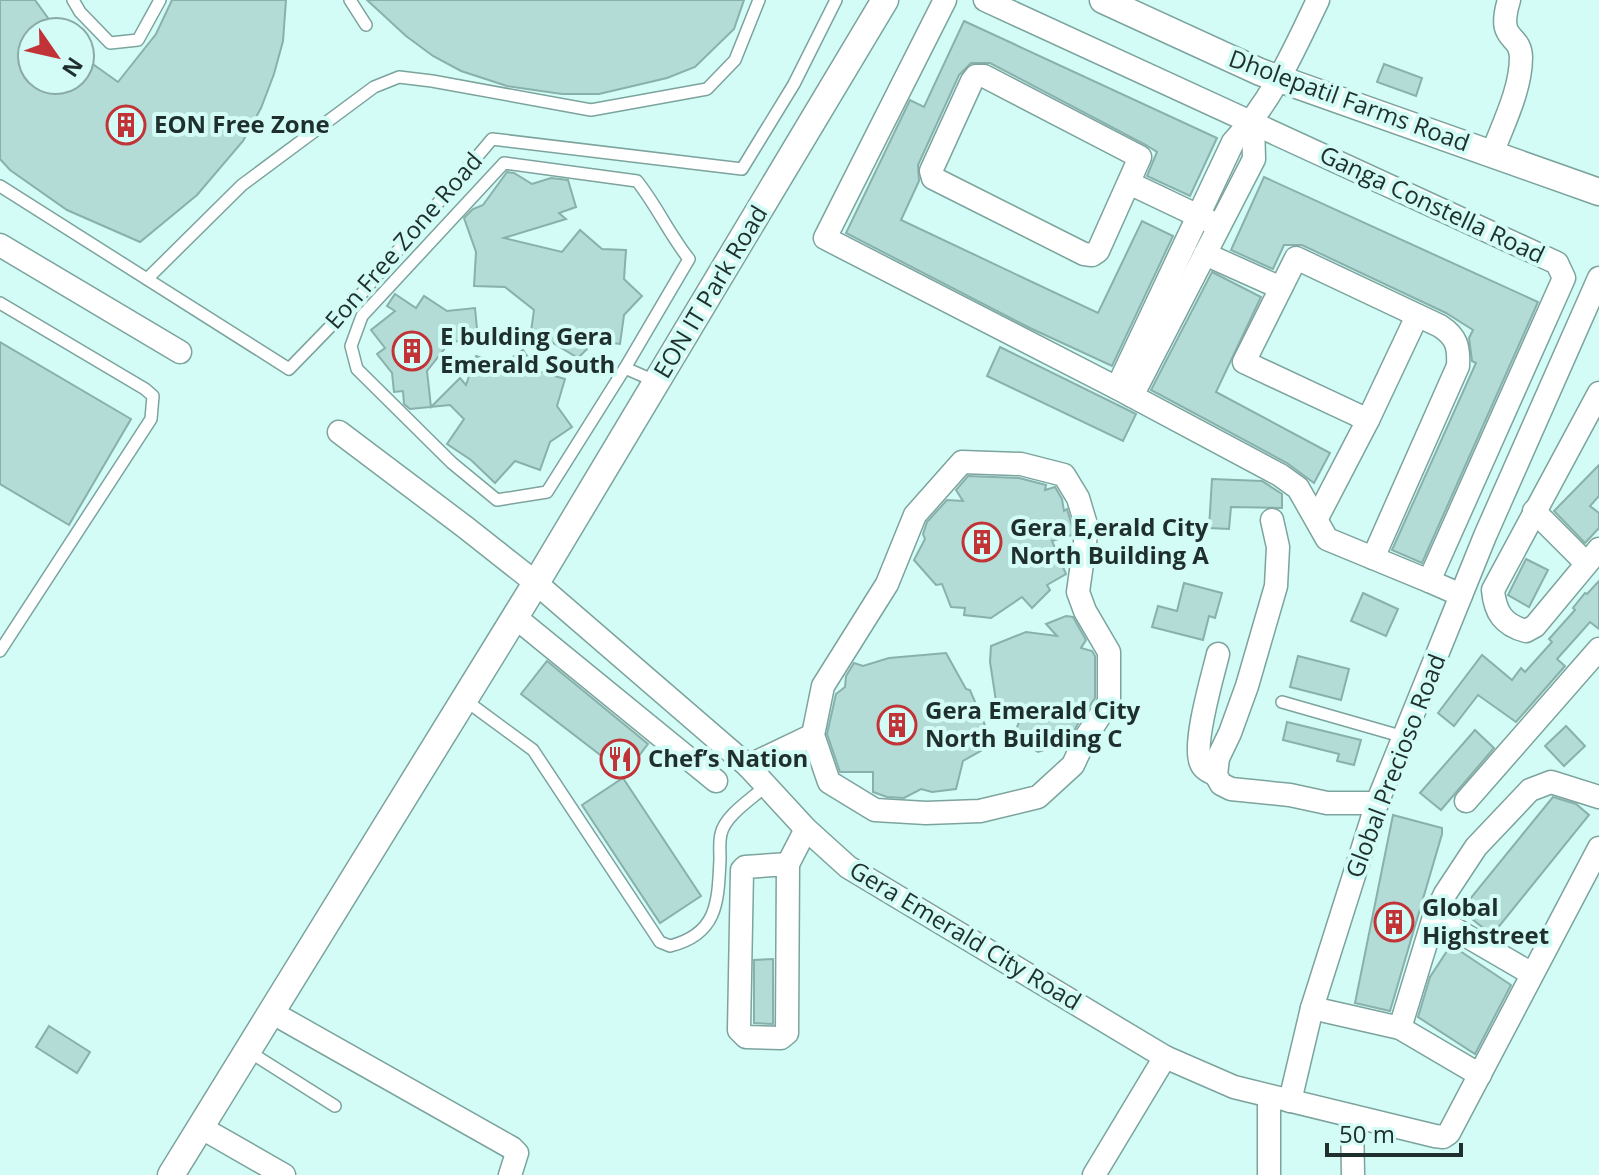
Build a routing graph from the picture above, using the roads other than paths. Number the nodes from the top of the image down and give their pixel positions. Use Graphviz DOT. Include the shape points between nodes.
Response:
graph roads {
  1 [pos="73,0"];
  2 [pos="160,0"];
  3 [pos="350,0"];
  4 [pos="759,0"];
  5 [pos="836,0"];
  6 [pos="885,0"];
  7 [pos="945,0"];
  8 [pos="985,0"];
  9 [pos="1103,0"];
  10 [pos="1318,0"];
  11 [pos="1509,0"];
  12 [pos="366,25"];
  13 [pos="1279,79"];
  14 [pos="1253,122"];
  15 [pos="1492,154"];
  16 [pos="1129,183"];
  17 [pos="0,186"];
  18 [pos="1599,192"];
  19 [pos="1198,217"];
  20 [pos="1219,225"];
  21 [pos="0,245"];
  22 [pos="1205,254"];
  23 [pos="1599,278"];
  24 [pos="147,279"];
  25 [pos="1281,288"];
  26 [pos="0,303"];
  27 [pos="1417,316"];
  28 [pos="180,352"];
  29 [pos="625,368"];
  30 [pos="658,382"];
  31 [pos="1124,392"];
  32 [pos="1599,393"];
  33 [pos="1368,420"];
  34 [pos="339,432"];
  35 [pos="1534,511"];
  36 [pos="1317,518"];
  37 [pos="1272,520"];
  38 [pos="1593,556"];
  39 [pos="1373,558"];
  40 [pos="1429,581"];
  41 [pos="536,583"];
  42 [pos="1461,595"];
  43 [pos="515,617"];
  44 [pos="1599,649"];
  45 [pos="0,651"];
  46 [pos="1218,654"];
  47 [pos="464,699"];
  48 [pos="1282,702"];
  49 [pos="685,712"];
  50 [pos="813,735"];
  51 [pos="1404,737"];
  52 [pos="662,746"];
  53 [pos="748,766"];
  54 [pos="1216,775"];
  55 [pos="716,781"];
  56 [pos="767,785"];
  57 [pos="1599,797"];
  58 [pos="1466,801"];
  59 [pos="1377,803"];
  60 [pos="806,829"];
  61 [pos="1599,848"];
  62 [pos="788,864"];
  63 [pos="1434,917"];
  64 [pos="1532,974"];
  65 [pos="1312,1008"];
  66 [pos="271,1012"];
  67 [pos="1400,1028"];
  68 [pos="248,1050"];
  69 [pos="1165,1057"];
  70 [pos="1480,1075"];
  71 [pos="1280,1099"];
  72 [pos="335,1106"];
  73 [pos="1352,1116"];
  74 [pos="200,1127"];
  75 [pos="171,1175"];
  76 [pos="284,1175"];
  77 [pos="510,1175"];
  78 [pos="1094,1175"];
  79 [pos="1269,1175"];
  80 [pos="1353,1175"];
  1 -- 2 [label="lane" via="110,43 138,40"];
  3 -- 12 [label="lane"];
  4 -- 24 [label="lane" via="735,60 707,89 591,110 399,77 374,87 242,185"];
  5 -- 24 [label="lane, Eon Free Zone Road" via="794,84 742,169 492,139 358,298 289,369"];
  6 -- 30 [label="street, EON IT Park Road"];
  7 -- 31 [label="street" via="825,238"];
  8 -- 14 [label="street, Ganga Constella Road"];
  9 -- 13 [label="street, Dholepatil Farms Road"];
  10 -- 13 [label="street"];
  11 -- 15 [label="street" via="1505,30 1521,52 1520,74"];
  13 -- 14 [label="street"];
  13 -- 15 [label="street, Dholepatil Farms Road"];
  14 -- 19 [label="street" via="1233,142"];
  14 -- 20 [label="street" via="1254,159"];
  14 -- 40 [label="street, Ganga Constella Road" via="1557,263 1564,278"];
  15 -- 18 [label="street, Dholepatil Farms Road"];
  16 -- 16 [label="street" via="1140,157 984,76 972,81 931,171 940,182 1092,255"];
  16 -- 19 [label="street"];
  17 -- 24 [label="lane, Eon Free Zone Road"];
  19 -- 20 [label="street"];
  19 -- 31 [label="street"];
  20 -- 22 [label="street"];
  21 -- 28 [label="street"];
  22 -- 25 [label="street"];
  22 -- 31 [label="street"];
  23 -- 42 [label="street, Global Precioso Road"];
  25 -- 27 [label="street" via="1296,258"];
  25 -- 33 [label="street" via="1244,362"];
  26 -- 45 [label="lane" via="153,396 151,419"];
  27 -- 33 [label="street"];
  27 -- 39 [label="street" via="1451,334 1458,366"];
  29 -- 29 [label="lane" via="689,259 637,181 504,163 362,316 351,346 357,369 497,500 547,492"];
  29 -- 30 [label="lane"];
  30 -- 41 [label="street, EON IT Park Road"];
  31 -- 36 [label="street" via="1280,475 1298,488"];
  32 -- 35 [label="street"];
  33 -- 36 [label="street"];
  34 -- 41 [label="street, Gera Emerald City Road"];
  35 -- 38 [label="street"];
  35 -- 38 [label="street" via="1493,590 1500,618 1526,631 1535,626"];
  36 -- 39 [label="street" via="1327,539"];
  37 -- 54 [label="street" via="1278,547 1276,586"];
  39 -- 40 [label="street"];
  40 -- 42 [label="street"];
  41 -- 43 [label="street, EON IT Park Road"];
  41 -- 49 [label="street, Gera Emerald City Road"];
  42 -- 51 [label="street, Global Precioso Road"];
  43 -- 47 [label="street, EON IT Park Road"];
  43 -- 52 [label="street"];
  44 -- 58 [label="street"];
  46 -- 54 [label="street" via="1199,759"];
  47 -- 56 [label="lane" via="533,750 660,942 670,946 702,933 709,923 721,833"];
  47 -- 66 [label="street, EON IT Park Road"];
  48 -- 51 [label="lane"];
  49 -- 52 [label="street"];
  49 -- 53 [label="street, Gera Emerald City Road"];
  50 -- 50 [label="street" via="829,782 875,810 980,811 1038,797 1073,765 1109,702 1109,652 1078,592 1087,528 1064,475 1021,464 962,462 915,515 887,584 823,686"];
  50 -- 53 [label="street"];
  51 -- 59 [label="street, Global Precioso Road"];
  52 -- 55 [label="street"];
  53 -- 56 [label="street, Gera Emerald City Road"];
  54 -- 59 [label="street" via="1231,789 1327,803"];
  56 -- 60 [label="street, Gera Emerald City Road"];
  57 -- 63 [label="street" via="1551,782 1530,790 1476,847"];
  59 -- 65 [label="street, Global Precioso Road"];
  60 -- 62 [label="street"];
  60 -- 69 [label="street, Gera Emerald City Road" via="848,867"];
  61 -- 64 [label="street"];
  62 -- 62 [label="street" via="787,1033 781,1038 746,1037 739,1030 742,870"];
  63 -- 64 [label="street"];
  63 -- 67 [label="street"];
  64 -- 70 [label="street"];
  65 -- 67 [label="street"];
  65 -- 71 [label="street, Global Precioso Road"];
  66 -- 68 [label="street, EON IT Park Road"];
  66 -- 77 [label="street" via="512,1148 517,1153"];
  67 -- 70 [label="street"];
  68 -- 72 [label="lane"];
  68 -- 74 [label="street, EON IT Park Road"];
  69 -- 71 [label="street, Gera Emerald City Road" via="1234,1087"];
  69 -- 78 [label="street"];
  70 -- 73 [label="street" via="1443,1137"];
  71 -- 73 [label="street"];
  71 -- 79 [label="street, Global Precioso Road"];
  73 -- 80 [label="street"];
  74 -- 75 [label="street, EON IT Park Road"];
  74 -- 76 [label="street"];
}
